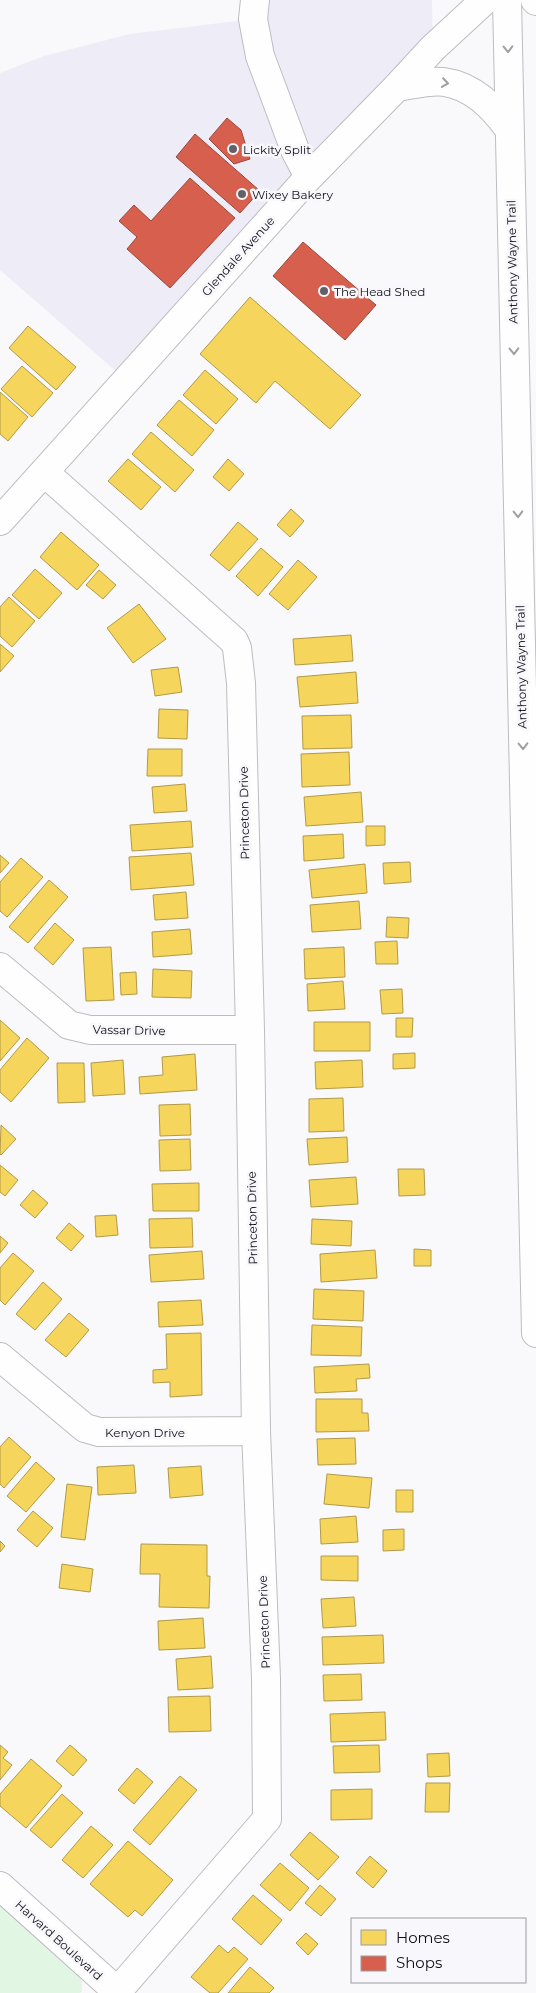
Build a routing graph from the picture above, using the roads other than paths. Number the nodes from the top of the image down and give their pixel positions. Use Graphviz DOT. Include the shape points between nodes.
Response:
graph roads {
  1 [pos="255,0"];
  2 [pos="485,0"];
  3 [pos="507,0"];
  4 [pos="397,87"];
  5 [pos="510,129"];
  6 [pos="309,177"];
  7 [pos="44,472"];
  8 [pos="0,522"];
  9 [pos="0,967"];
  10 [pos="250,1030"];
  11 [pos="536,1333"];
  12 [pos="0,1357"];
  13 [pos="256,1432"];
  14 [pos="0,1886"];
  15 [pos="118,1993"];
  1 -- 6 [label="main road" via="253,19 260,56 295,150"];
  2 -- 4 [label="main road, Glendale Avenue"];
  3 -- 5 [label="main road, Anthony Wayne Trail, one-way"];
  4 -- 5 [label="main road, one-way" via="443,82 462,87 480,98"];
  4 -- 6 [label="main road, Glendale Avenue"];
  5 -- 11 [label="main road, Anthony Wayne Trail, one-way"];
  6 -- 7 [label="main road, Glendale Avenue"];
  7 -- 8 [label="main road, Glendale Avenue"];
  7 -- 10 [label="main road, Princeton Drive" via="234,641 237,648 241,683"];
  9 -- 10 [label="main road, Vassar Drive" via="69,1024 90,1030"];
  10 -- 13 [label="main road, Princeton Drive"];
  12 -- 13 [label="main road, Kenyon Drive" via="84,1428 99,1432"];
  13 -- 15 [label="main road, Princeton Drive" via="266,1678 267,1819"];
  14 -- 15 [label="main road, Harvard Boulevard"];
}
